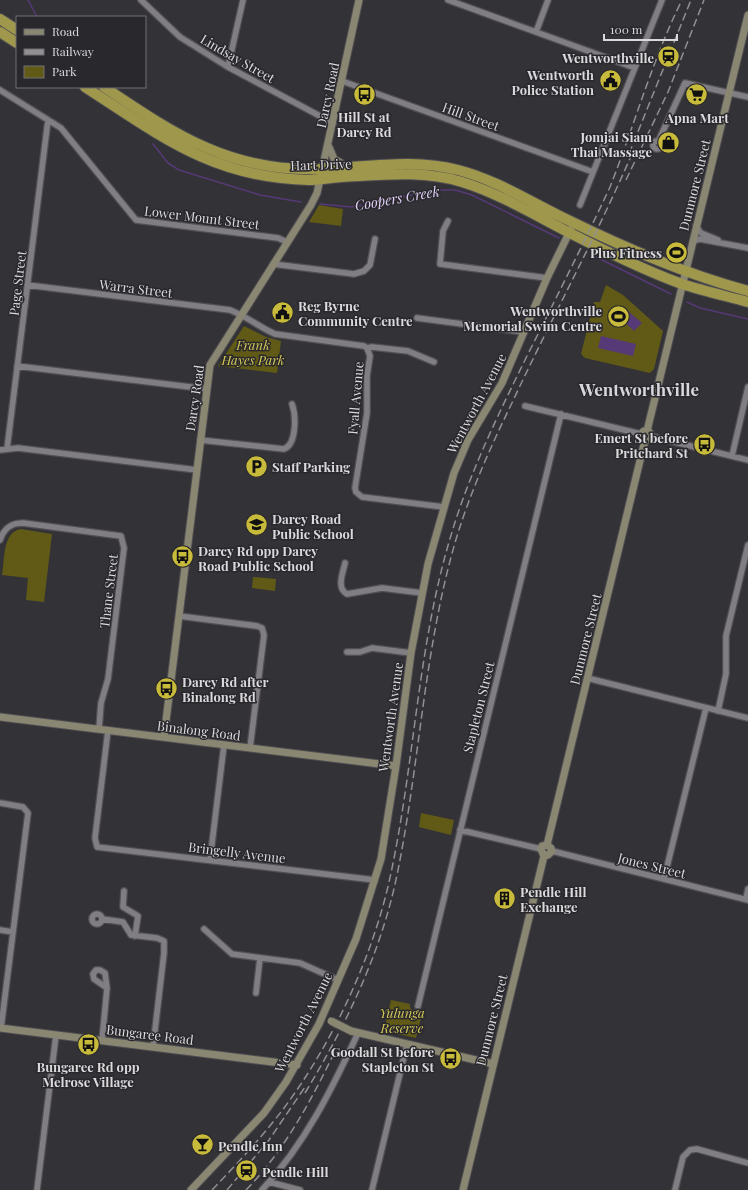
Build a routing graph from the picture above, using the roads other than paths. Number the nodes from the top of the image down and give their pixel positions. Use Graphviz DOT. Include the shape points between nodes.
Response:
graph roads {
  1 [pos="141,0"];
  2 [pos="243,0"];
  3 [pos="359,0"];
  4 [pos="448,0"];
  5 [pos="548,0"];
  6 [pos="662,0"];
  7 [pos="748,15"];
  8 [pos="0,19"];
  9 [pos="16,29"];
  10 [pos="0,32"];
  11 [pos="536,32"];
  12 [pos="16,42"];
  13 [pos="228,67"];
  14 [pos="635,68"];
  15 [pos="342,80"];
  16 [pos="86,88"];
  17 [pos="106,88"];
  18 [pos="0,90"];
  19 [pos="729,92"];
  20 [pos="748,96"];
  21 [pos="48,120"];
  22 [pos="333,123"];
  23 [pos="329,141"];
  24 [pos="658,142"];
  25 [pos="348,167"];
  26 [pos="323,169"];
  27 [pos="593,172"];
  28 [pos="321,179"];
  29 [pos="580,205"];
  30 [pos="448,221"];
  31 [pos="574,223"];
  32 [pos="696,226"];
  33 [pos="569,233"];
  34 [pos="375,239"];
  35 [pos="692,241"];
  36 [pos="287,242"];
  37 [pos="728,243"];
  38 [pos="748,248"];
  39 [pos="273,264"];
  40 [pos="685,272"];
  41 [pos="547,278"];
  42 [pos="682,284"];
  43 [pos="27,285"];
  44 [pos="748,291"];
  45 [pos="748,302"];
  46 [pos="241,314"];
  47 [pos="417,318"];
  48 [pos="524,332"];
  49 [pos="367,348"];
  50 [pos="434,362"];
  51 [pos="17,366"];
  52 [pos="748,388"];
  53 [pos="207,389"];
  54 [pos="292,404"];
  55 [pos="525,406"];
  56 [pos="561,414"];
  57 [pos="646,435"];
  58 [pos="200,440"];
  59 [pos="7,449"];
  60 [pos="0,450"];
  61 [pos="732,456"];
  62 [pos="748,460"];
  63 [pos="197,470"];
  64 [pos="444,507"];
  65 [pos="0,540"];
  66 [pos="748,545"];
  67 [pos="345,563"];
  68 [pos="422,593"];
  69 [pos="179,616"];
  70 [pos="347,652"];
  71 [pos="411,654"];
  72 [pos="587,678"];
  73 [pos="706,708"];
  74 [pos="718,711"];
  75 [pos="0,717"];
  76 [pos="748,718"];
  77 [pos="99,729"];
  78 [pos="108,730"];
  79 [pos="164,737"];
  80 [pos="224,745"];
  81 [pos="250,748"];
  82 [pos="396,766"];
  83 [pos="0,803"];
  84 [pos="460,830"];
  85 [pos="544,850"];
  86 [pos="552,851"];
  87 [pos="210,860"];
  88 [pos="664,879"];
  89 [pos="375,880"];
  90 [pos="748,889"];
  91 [pos="124,890"];
  92 [pos="747,899"];
  93 [pos="102,919"];
  94 [pos="204,929"];
  95 [pos="0,930"];
  96 [pos="13,932"];
  97 [pos="135,936"];
  98 [pos="260,958"];
  99 [pos="338,980"];
  100 [pos="107,988"];
  101 [pos="256,993"];
  102 [pos="418,1006"];
  103 [pos="322,1016"];
  104 [pos="0,1028"];
  105 [pos="355,1032"];
  106 [pos="56,1035"];
  107 [pos="102,1041"];
  108 [pos="407,1044"];
  109 [pos="153,1047"];
  110 [pos="297,1064"];
  111 [pos="493,1064"];
  112 [pos="748,1162"];
  113 [pos="269,1182"];
  114 [pos="37,1190"];
  115 [pos="191,1190"];
  116 [pos="262,1190"];
  117 [pos="300,1190"];
  118 [pos="372,1190"];
  119 [pos="463,1190"];
  120 [pos="675,1190"];
  1 -- 13 [label="street, Lindsay Street" via="180,37"];
  2 -- 13 [label="street"];
  3 -- 15 [label="main road, Darcy Road"];
  4 -- 11 [label="street"];
  5 -- 11 [label="street"];
  6 -- 14 [label="street"];
  7 -- 19 [label="main road, Dunmore Street"];
  8 -- 9 [label="highway"];
  10 -- 12 [label="highway"];
  11 -- 14 [label="street"];
  13 -- 22 [label="street, Lindsay Street"];
  14 -- 27 [label="street"];
  15 -- 22 [label="main road, Darcy Road"];
  15 -- 27 [label="street, Hill Street"];
  16 -- 28 [label="highway, Hart Drive" via="171,143 213,163 265,176"];
  17 -- 26 [label="highway, Hart Drive" via="167,128 217,153 274,167"];
  18 -- 21 [label="street, Lower Mount Street"];
  19 -- 20 [label="street"];
  19 -- 24 [label="street" via="688,82 683,85"];
  19 -- 32 [label="main road, Dunmore Street"];
  21 -- 36 [label="street, Lower Mount Street" via="61,128 136,220 278,238"];
  21 -- 43 [label="street, Page Street"];
  22 -- 23 [label="main road, Darcy Road"];
  23 -- 25 [label="main road" via="330,153 334,159"];
  23 -- 26 [label="main road, Darcy Road"];
  25 -- 26 [label="highway, Hart Drive"];
  25 -- 31 [label="highway, Hart Drive" via="405,163 436,165 459,170 499,185"];
  26 -- 28 [label="main road, Darcy Road"];
  27 -- 29 [label="street"];
  28 -- 33 [label="highway, Hart Drive" via="414,174 444,178 476,187"];
  28 -- 36 [label="main road, Darcy Road" via="311,205"];
  30 -- 41 [label="street" via="443,231 440,264"];
  31 -- 33 [label="main road, Wentworth Avenue"];
  31 -- 40 [label="highway, Hart Drive"];
  32 -- 35 [label="main road, Dunmore Street"];
  32 -- 37 [label="street" via="701,233"];
  33 -- 41 [label="main road, Wentworth Avenue"];
  33 -- 42 [label="highway, Hart Drive"];
  34 -- 39 [label="street" via="370,265 358,274"];
  35 -- 37 [label="street" via="700,239"];
  35 -- 40 [label="main road, Dunmore Street"];
  36 -- 39 [label="main road, Darcy Road"];
  37 -- 38 [label="street"];
  39 -- 46 [label="main road, Darcy Road"];
  40 -- 42 [label="main road, Dunmore Street"];
  40 -- 44 [label="highway, Hart Drive"];
  41 -- 48 [label="main road, Wentworth Avenue"];
  42 -- 45 [label="highway, Hart Drive"];
  42 -- 57 [label="main road, Dunmore Street"];
  43 -- 46 [label="street, Warra Street" via="230,310"];
  43 -- 51 [label="street, Page Street"];
  46 -- 49 [label="street, Fyall Avenue" via="264,330 276,334"];
  46 -- 53 [label="main road, Darcy Road" via="211,362"];
  47 -- 48 [label="street"];
  48 -- 64 [label="main road, Wentworth Avenue" via="502,383 462,452"];
  49 -- 50 [label="street" via="408,352"];
  49 -- 64 [label="street, Fyall Avenue" via="370,356 367,413 356,492 362,497"];
  51 -- 53 [label="street"];
  51 -- 59 [label="street, Page Street"];
  52 -- 61 [label="street"];
  53 -- 58 [label="main road, Darcy Road"];
  54 -- 58 [label="street" via="296,414 292,442 284,449"];
  55 -- 56 [label="street"];
  56 -- 57 [label="street"];
  56 -- 84 [label="street, Stapleton Street"];
  57 -- 61 [label="street"];
  57 -- 72 [label="main road, Dunmore Street"];
  58 -- 63 [label="main road, Darcy Road"];
  59 -- 60 [label="street"];
  59 -- 63 [label="street" via="18,448"];
  61 -- 62 [label="street"];
  63 -- 69 [label="main road, Darcy Road"];
  64 -- 68 [label="main road, Wentworth Avenue"];
  65 -- 77 [label="street, Thane Street" via="5,529 23,523 121,536 124,548 108,680 101,702"];
  66 -- 74 [label="street" via="726,636 726,674"];
  67 -- 68 [label="street" via="340,586 347,594 382,588"];
  68 -- 71 [label="main road, Wentworth Avenue"];
  69 -- 79 [label="main road, Darcy Road"];
  69 -- 81 [label="street" via="262,628 264,635"];
  70 -- 71 [label="street" via="360,652 372,648"];
  71 -- 82 [label="main road, Wentworth Avenue"];
  72 -- 73 [label="street"];
  72 -- 85 [label="main road, Dunmore Street"];
  73 -- 74 [label="street"];
  73 -- 88 [label="street"];
  74 -- 76 [label="street"];
  75 -- 77 [label="main road, Binalong Road"];
  77 -- 78 [label="main road, Binalong Road"];
  78 -- 79 [label="main road, Binalong Road"];
  78 -- 87 [label="street, Bringelly Avenue" via="94,838 96,845 102,848"];
  79 -- 80 [label="main road, Binalong Road"];
  80 -- 81 [label="main road, Binalong Road"];
  80 -- 87 [label="street"];
  81 -- 82 [label="main road, Binalong Road"];
  82 -- 89 [label="main road, Wentworth Avenue" via="381,859"];
  83 -- 96 [label="street" via="21,806 27,810"];
  84 -- 85 [label="street"];
  84 -- 102 [label="street, Stapleton Street"];
  85 -- 86 [label="main road" via="548,856"];
  85 -- 111 [label="main road, Dunmore Street"];
  86 -- 88 [label="street, Jones Street"];
  87 -- 89 [label="street, Bringelly Avenue"];
  88 -- 92 [label="street, Jones Street"];
  89 -- 99 [label="main road, Wentworth Avenue" via="356,939"];
  90 -- 92 [label="street"];
  91 -- 97 [label="street" via="123,907 138,916"];
  93 -- 97 [label="street" via="122,922 130,934"];
  94 -- 98 [label="street" via="230,954"];
  95 -- 96 [label="street"];
  96 -- 104 [label="street"];
  97 -- 109 [label="street" via="161,939 164,942"];
  98 -- 99 [label="street" via="300,963"];
  98 -- 101 [label="street"];
  99 -- 103 [label="main road, Wentworth Avenue"];
  100 -- 107 [label="street"];
  103 -- 105 [label="main road, bridge"];
  103 -- 110 [label="main road, Wentworth Avenue"];
  104 -- 106 [label="main road, Bungaree Road"];
  105 -- 108 [label="main road"];
  105 -- 113 [label="street" via="319,1112 296,1148"];
  106 -- 107 [label="main road, Bungaree Road"];
  106 -- 114 [label="street"];
  107 -- 109 [label="main road, Bungaree Road"];
  108 -- 111 [label="main road"];
  108 -- 118 [label="street"];
  109 -- 110 [label="main road, Bungaree Road"];
  110 -- 115 [label="main road, Wentworth Avenue" via="264,1113"];
  111 -- 119 [label="main road, Dunmore Street"];
  112 -- 120 [label="street" via="697,1149 690,1150 683,1157"];
  113 -- 116 [label="street"];
  113 -- 117 [label="street"];
}
